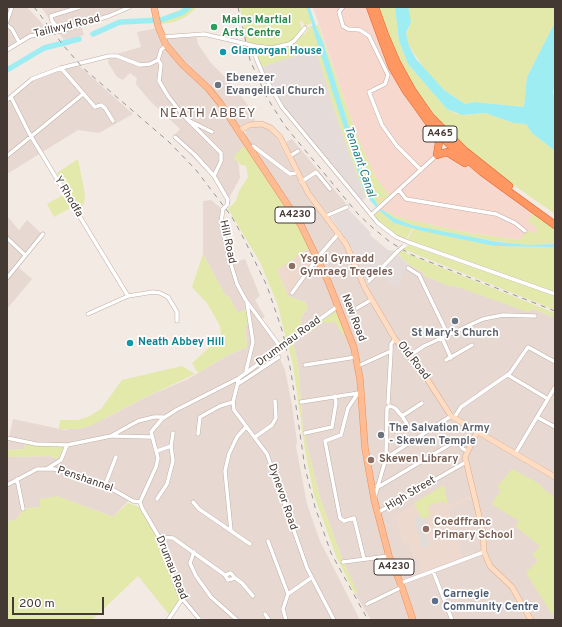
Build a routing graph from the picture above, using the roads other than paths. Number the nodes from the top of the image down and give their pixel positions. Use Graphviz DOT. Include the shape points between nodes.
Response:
graph roads {
  1 [pos="12,7"];
  2 [pos="80,7"];
  3 [pos="130,7"];
  4 [pos="154,7"];
  5 [pos="343,7"];
  6 [pos="370,7"];
  7 [pos="375,7"];
  8 [pos="7,21"];
  9 [pos="7,25"];
  10 [pos="305,28"];
  11 [pos="61,31"];
  12 [pos="163,37"];
  13 [pos="19,42"];
  14 [pos="166,45"];
  15 [pos="254,46"];
  16 [pos="7,50"];
  17 [pos="158,60"];
  18 [pos="61,68"];
  19 [pos="84,94"];
  20 [pos="11,97"];
  21 [pos="7,100"];
  22 [pos="188,120"];
  23 [pos="113,121"];
  24 [pos="430,123"];
  25 [pos="239,131"];
  26 [pos="212,132"];
  27 [pos="32,136"];
  28 [pos="175,137"];
  29 [pos="254,146"];
  30 [pos="298,151"];
  31 [pos="437,155"];
  32 [pos="7,156"];
  33 [pos="290,156"];
  34 [pos="421,170"];
  35 [pos="482,172"];
  36 [pos="297,173"];
  37 [pos="214,176"];
  38 [pos="301,182"];
  39 [pos="330,189"];
  40 [pos="399,190"];
  41 [pos="347,207"];
  42 [pos="371,215"];
  43 [pos="326,216"];
  44 [pos="555,219"];
  45 [pos="555,225"];
  46 [pos="525,231"];
  47 [pos="339,233"];
  48 [pos="42,236"];
  49 [pos="7,238"];
  50 [pos="408,242"];
  51 [pos="25,255"];
  52 [pos="318,257"];
  53 [pos="408,268"];
  54 [pos="7,278"];
  55 [pos="369,281"];
  56 [pos="292,293"];
  57 [pos="555,294"];
  58 [pos="128,296"];
  59 [pos="245,300"];
  60 [pos="372,300"];
  61 [pos="338,306"];
  62 [pos="357,308"];
  63 [pos="88,314"];
  64 [pos="535,316"];
  65 [pos="177,321"];
  66 [pos="448,335"];
  67 [pos="442,338"];
  68 [pos="395,339"];
  69 [pos="472,345"];
  70 [pos="281,348"];
  71 [pos="391,351"];
  72 [pos="409,356"];
  73 [pos="278,357"];
  74 [pos="356,357"];
  75 [pos="451,358"];
  76 [pos="446,360"];
  77 [pos="555,362"];
  78 [pos="305,364"];
  79 [pos="358,366"];
  80 [pos="246,372"];
  81 [pos="508,375"];
  82 [pos="239,378"];
  83 [pos="238,384"];
  84 [pos="555,387"];
  85 [pos="359,393"];
  86 [pos="553,393"];
  87 [pos="334,396"];
  88 [pos="548,399"];
  89 [pos="274,401"];
  90 [pos="233,402"];
  91 [pos="301,402"];
  92 [pos="422,403"];
  93 [pos="388,406"];
  94 [pos="402,416"];
  95 [pos="164,417"];
  96 [pos="452,417"];
  97 [pos="537,417"];
  98 [pos="407,424"];
  99 [pos="246,427"];
  100 [pos="555,427"];
  101 [pos="477,432"];
  102 [pos="173,433"];
  103 [pos="305,433"];
  104 [pos="198,434"];
  105 [pos="111,436"];
  106 [pos="151,437"];
  107 [pos="7,438"];
  108 [pos="255,438"];
  109 [pos="68,446"];
  110 [pos="171,446"];
  111 [pos="157,451"];
  112 [pos="467,451"];
  113 [pos="515,454"];
  114 [pos="116,457"];
  115 [pos="386,458"];
  116 [pos="466,462"];
  117 [pos="48,468"];
  118 [pos="555,477"];
  119 [pos="17,480"];
  120 [pos="7,485"];
  121 [pos="106,485"];
  122 [pos="376,486"];
  123 [pos="157,499"];
  124 [pos="374,500"];
  125 [pos="140,502"];
  126 [pos="193,502"];
  127 [pos="23,509"];
  128 [pos="377,513"];
  129 [pos="230,531"];
  130 [pos="159,537"];
  131 [pos="268,541"];
  132 [pos="250,544"];
  133 [pos="194,552"];
  134 [pos="484,552"];
  135 [pos="389,556"];
  136 [pos="364,559"];
  137 [pos="343,562"];
  138 [pos="433,571"];
  139 [pos="311,578"];
  140 [pos="402,585"];
  141 [pos="288,593"];
  142 [pos="253,596"];
  143 [pos="182,599"];
  144 [pos="367,604"];
  145 [pos="265,614"];
  146 [pos="411,619"];
  147 [pos="168,620"];
  148 [pos="200,620"];
  149 [pos="237,620"];
  150 [pos="270,620"];
  151 [pos="286,620"];
  152 [pos="334,620"];
  153 [pos="452,620"];
  154 [pos="531,620"];
  1 -- 8 [label="street"];
  2 -- 11 [label="street" via="51,16 52,22"];
  3 -- 11 [label="street, Taillwyd Road"];
  4 -- 12 [label="main road, New Road / A4230"];
  5 -- 34 [label="street" via="339,12 343,26 360,30 369,36 388,75 385,84 368,92 382,125 397,146"];
  6 -- 24 [label="highway, A465" via="392,67"];
  7 -- 44 [label="highway, A465" via="398,63 430,116 465,151"];
  9 -- 13 [label="street"];
  10 -- 15 [label="street" via="294,41 284,47"];
  11 -- 13 [label="street, Taillwyd Road" via="36,34"];
  12 -- 14 [label="main road, New Road / A4230"];
  12 -- 15 [label="street" via="200,34"];
  13 -- 16 [label="street, Taillwyd Road"];
  14 -- 17 [label="street" via="161,50"];
  14 -- 25 [label="main road, New Road / A4230" via="213,93"];
  15 -- 42 [label="street" via="262,72 282,107"];
  17 -- 18 [label="street" via="140,64 117,56 104,56"];
  17 -- 22 [label="street" via="161,64 161,86"];
  18 -- 19 [label="street"];
  18 -- 20 [label="street" via="32,79"];
  19 -- 23 [label="street" via="95,107 101,105 105,108"];
  19 -- 27 [label="street"];
  20 -- 21 [label="street"];
  20 -- 27 [label="street, Y Rhodfa"];
  22 -- 26 [label="street"];
  22 -- 37 [label="street" via="221,153 221,161"];
  24 -- 31 [label="highway, A465" via="438,138"];
  24 -- 35 [label="highway, A465" via="450,145"];
  25 -- 33 [label="main road, Old Road" via="256,123 268,126 280,137"];
  25 -- 52 [label="main road, New Road / A4230" via="301,225"];
  27 -- 32 [label="street"];
  27 -- 58 [label="street, Y Rhodfa"];
  28 -- 37 [label="street, Hill Road"];
  29 -- 36 [label="street" via="290,174"];
  30 -- 33 [label="street"];
  31 -- 34 [label="street"];
  31 -- 35 [label="highway, A465" via="449,152"];
  33 -- 36 [label="main road, Old Road"];
  34 -- 40 [label="street"];
  35 -- 45 [label="highway, A465"];
  36 -- 38 [label="main road, Old Road"];
  37 -- 59 [label="street, Hill Road, bridge" via="228,200 228,205 223,208 222,222 228,258"];
  38 -- 39 [label="street" via="316,172"];
  38 -- 43 [label="main road, Old Road"];
  40 -- 42 [label="street"];
  40 -- 46 [label="street" via="406,199 496,214"];
  41 -- 43 [label="street"];
  42 -- 50 [label="street" via="396,237"];
  43 -- 47 [label="main road, Old Road"];
  47 -- 52 [label="street"];
  47 -- 60 [label="main road, Old Road"];
  48 -- 51 [label="street"];
  49 -- 51 [label="street"];
  50 -- 55 [label="street, bridge"];
  50 -- 57 [label="street"];
  51 -- 54 [label="street"];
  52 -- 56 [label="street"];
  52 -- 61 [label="main road, New Road / A4230"];
  53 -- 66 [label="street" via="419,275"];
  58 -- 63 [label="street"];
  58 -- 65 [label="street" via="153,292 168,297 177,312"];
  59 -- 70 [label="street, Hill Road"];
  59 -- 80 [label="street" via="253,342"];
  60 -- 62 [label="street"];
  60 -- 68 [label="main road, Old Road"];
  61 -- 70 [label="street, Drummau Road"];
  61 -- 74 [label="main road, New Road / A4230"];
  64 -- 66 [label="street" via="492,316"];
  66 -- 67 [label="street"];
  67 -- 72 [label="street"];
  67 -- 75 [label="street"];
  68 -- 71 [label="street"];
  68 -- 72 [label="main road, Old Road"];
  69 -- 75 [label="street"];
  70 -- 80 [label="street, Drummau Road"];
  71 -- 79 [label="street"];
  71 -- 93 [label="street"];
  72 -- 96 [label="main road, Old Road"];
  73 -- 83 [label="street, Drummau Road"];
  74 -- 78 [label="street"];
  74 -- 79 [label="main road, New Road / A4230"];
  75 -- 76 [label="street"];
  77 -- 81 [label="street" via="528,347"];
  79 -- 85 [label="main road, New Road / A4230"];
  80 -- 82 [label="street, Drummau Road"];
  81 -- 88 [label="street"];
  81 -- 96 [label="street" via="461,407"];
  82 -- 83 [label="street"];
  82 -- 95 [label="street"];
  83 -- 90 [label="street"];
  84 -- 86 [label="street"];
  85 -- 87 [label="street"];
  85 -- 124 [label="main road, New Road / A4230"];
  85 -- 136 [label="street" via="348,408 343,431 338,438 325,441 340,518 344,521 354,518"];
  86 -- 88 [label="street"];
  87 -- 91 [label="street"];
  87 -- 103 [label="street" via="336,403 332,427"];
  88 -- 97 [label="street"];
  89 -- 108 [label="street" via="276,418 272,425"];
  90 -- 99 [label="street, Dynevor Road" via="234,410"];
  90 -- 104 [label="street" via="200,417"];
  92 -- 94 [label="street"];
  93 -- 94 [label="street" via="395,408"];
  93 -- 115 [label="street"];
  94 -- 98 [label="street"];
  95 -- 105 [label="street" via="138,421"];
  95 -- 106 [label="street" via="154,428"];
  96 -- 101 [label="main road, Old Road"];
  96 -- 115 [label="street"];
  97 -- 100 [label="street"];
  97 -- 113 [label="street"];
  99 -- 108 [label="street, Dynevor Road"];
  99 -- 129 [label="street" via="237,437 225,471"];
  101 -- 112 [label="main road"];
  101 -- 113 [label="main road, Old Road"];
  102 -- 110 [label="street"];
  105 -- 106 [label="street"];
  105 -- 109 [label="street"];
  106 -- 111 [label="street"];
  107 -- 109 [label="street" via="36,444"];
  108 -- 139 [label="street, Dynevor Road" via="271,464"];
  109 -- 117 [label="street" via="61,460"];
  110 -- 111 [label="street"];
  110 -- 123 [label="street" via="173,461 167,484"];
  111 -- 125 [label="street" via="156,467"];
  112 -- 116 [label="main road"];
  112 -- 122 [label="street" via="457,441 454,442"];
  113 -- 118 [label="main road, Old Road"];
  114 -- 121 [label="street"];
  115 -- 122 [label="street"];
  116 -- 128 [label="street, High Street"];
  116 -- 134 [label="main road" via="484,532"];
  117 -- 119 [label="street, Penshannel" via="37,469"];
  117 -- 121 [label="street, Penshannel"];
  119 -- 120 [label="street, Penshannel"];
  119 -- 127 [label="street"];
  121 -- 125 [label="street, Penshannel" via="133,501"];
  122 -- 124 [label="street"];
  124 -- 128 [label="main road, New Road / A4230"];
  125 -- 130 [label="street, Drumau Road"];
  126 -- 129 [label="street"];
  128 -- 135 [label="main road, New Road / A4230"];
  129 -- 132 [label="street"];
  130 -- 133 [label="street" via="173,538"];
  130 -- 143 [label="street, Drumau Road"];
  131 -- 141 [label="street"];
  133 -- 142 [label="street" via="225,574 231,573"];
  133 -- 149 [label="street" via="190,563 196,576 210,596"];
  134 -- 138 [label="street"];
  134 -- 154 [label="main road" via="490,566 512,588"];
  135 -- 136 [label="street"];
  135 -- 140 [label="main road, New Road / A4230"];
  136 -- 137 [label="street"];
  138 -- 140 [label="street"];
  138 -- 153 [label="street"];
  139 -- 141 [label="street"];
  139 -- 152 [label="street, Dynevor Road"];
  140 -- 144 [label="street"];
  140 -- 146 [label="main road, New Road / A4230"];
  141 -- 151 [label="street" via="283,609"];
  143 -- 147 [label="street"];
  143 -- 148 [label="street, Drumau Road"];
  145 -- 150 [label="street"];
}
